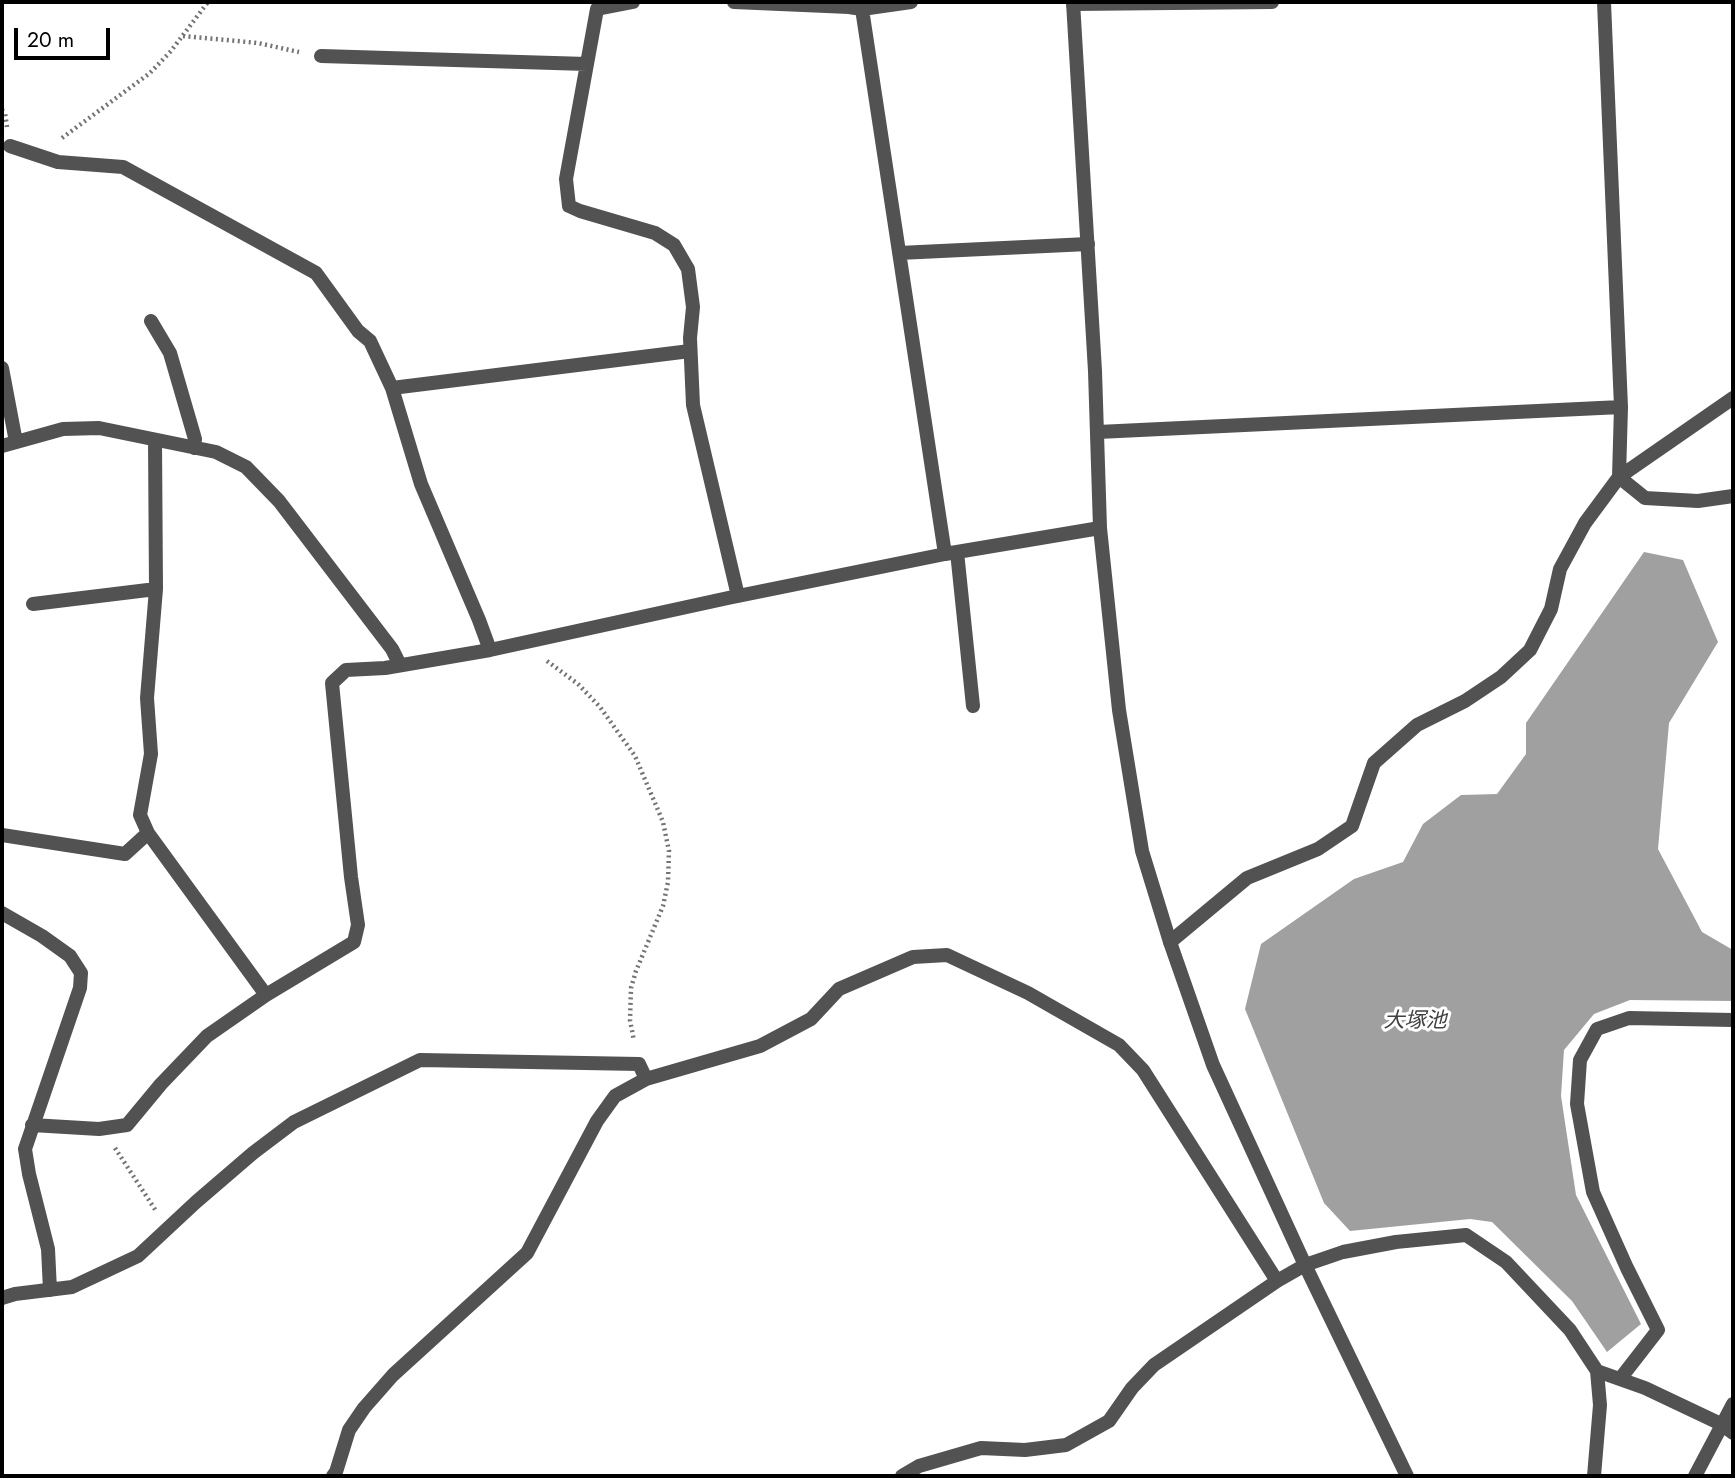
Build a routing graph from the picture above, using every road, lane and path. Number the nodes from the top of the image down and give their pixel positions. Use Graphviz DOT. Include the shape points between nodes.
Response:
graph roads {
  1 [pos="208,2"];
  2 [pos="633,2"];
  3 [pos="734,2"];
  4 [pos="911,2"];
  5 [pos="1272,2"];
  6 [pos="1604,2"];
  7 [pos="1073,3"];
  8 [pos="862,9"];
  9 [pos="182,36"];
  10 [pos="321,56"];
  11 [pos="587,64"];
  12 [pos="10,146"];
  13 [pos="30,153"];
  14 [pos="1088,244"];
  15 [pos="899,253"];
  16 [pos="151,321"];
  17 [pos="690,351"];
  18 [pos="2,368"];
  19 [pos="391,388"];
  20 [pos="1733,398"];
  21 [pos="1621,407"];
  22 [pos="1098,432"];
  23 [pos="155,440"];
  24 [pos="9,444"];
  25 [pos="194,447"];
  26 [pos="1619,477"];
  27 [pos="1733,496"];
  28 [pos="1100,528"];
  29 [pos="951,553"];
  30 [pos="156,589"];
  31 [pos="738,596"];
  32 [pos="33,604"];
  33 [pos="524,643"];
  34 [pos="490,650"];
  35 [pos="400,665"];
  36 [pos="973,706"];
  37 [pos="148,833"];
  38 [pos="2,835"];
  39 [pos="2,913"];
  40 [pos="1170,942"];
  41 [pos="266,995"];
  42 [pos="1733,1020"];
  43 [pos="639,1064"];
  44 [pos="646,1079"];
  45 [pos="32,1125"];
  46 [pos="99,1129"];
  47 [pos="167,1228"];
  48 [pos="1305,1265"];
  49 [pos="1277,1281"];
  50 [pos="50,1290"];
  51 [pos="2,1298"];
  52 [pos="1597,1371"];
  53 [pos="1620,1379"];
  54 [pos="1733,1404"];
  55 [pos="1727,1428"];
  56 [pos="333,1476"];
  57 [pos="902,1476"];
  58 [pos="1407,1476"];
  59 [pos="1594,1476"];
  60 [pos="1695,1476"];
  1 -- 9 [label="path"];
  2 -- 11 [label="street" via="597,9"];
  3 -- 8 [label="street"];
  4 -- 8 [label="street"];
  5 -- 7 [label="street"];
  6 -- 21 [label="street"];
  7 -- 14 [label="street"];
  8 -- 15 [label="street"];
  9 -- 10 [label="path" via="258,43"];
  9 -- 13 [label="path" via="150,74 54,144"];
  10 -- 11 [label="street"];
  11 -- 17 [label="street" via="566,179 569,206 655,233 674,245 688,269 694,307"];
  12 -- 13 [label="street"];
  13 -- 19 [label="street" via="58,162 123,167 316,273 370,341"];
  14 -- 15 [label="street"];
  14 -- 22 [label="street"];
  15 -- 29 [label="street"];
  16 -- 25 [label="street" via="170,353"];
  17 -- 19 [label="street"];
  17 -- 31 [label="street" via="693,405"];
  18 -- 24 [label="street"];
  19 -- 34 [label="street" via="421,484"];
  20 -- 26 [label="street"];
  21 -- 22 [label="street"];
  21 -- 26 [label="street"];
  22 -- 28 [label="street"];
  23 -- 24 [label="street" via="99,428 62,429"];
  23 -- 25 [label="street"];
  23 -- 30 [label="street"];
  25 -- 35 [label="street" via="246,467 279,501"];
  26 -- 27 [label="street" via="1644,498"];
  26 -- 40 [label="street" via="1585,523 1560,569 1551,609 1530,650 1465,701 1417,725 1374,763 1352,826 1318,849 1247,878"];
  28 -- 29 [label="street"];
  28 -- 40 [label="street" via="1119,710 1142,851"];
  29 -- 31 [label="street"];
  29 -- 36 [label="street"];
  30 -- 32 [label="street"];
  30 -- 37 [label="street" via="147,698 151,754 140,815"];
  31 -- 33 [label="street"];
  33 -- 34 [label="street"];
  33 -- 43 [label="path" via="578,684 600,708 635,756 663,822 669,851 668,882 631,988 630,1020"];
  34 -- 35 [label="street"];
  35 -- 41 [label="street" via="346,670 332,682 358,925 354,942"];
  37 -- 38 [label="street" via="125,854"];
  37 -- 41 [label="street"];
  39 -- 45 [label="street" via="70,956 81,973 80,988"];
  40 -- 48 [label="street" via="1213,1065"];
  41 -- 46 [label="street" via="207,1036 127,1125"];
  42 -- 53 [label="street" via="1629,1018 1597,1029 1580,1060 1577,1104 1592,1192 1658,1330"];
  43 -- 44 [label="street"];
  43 -- 47 [label="street" via="420,1060 294,1122"];
  44 -- 49 [label="street" via="760,1046 811,1019 839,989 913,957 947,955 1028,993 1119,1045 1143,1070"];
  44 -- 56 [label="street" via="615,1096 597,1121 527,1253 393,1375 364,1408 349,1430"];
  45 -- 46 [label="street"];
  45 -- 50 [label="street" via="25,1149 48,1249"];
  46 -- 47 [label="path"];
  47 -- 50 [label="street" via="138,1256 72,1287"];
  48 -- 49 [label="street"];
  48 -- 52 [label="street" via="1396,1242 1466,1236 1506,1262 1570,1330"];
  48 -- 58 [label="street"];
  49 -- 57 [label="street" via="1154,1365 1109,1421 1066,1445 1025,1450 981,1448 919,1466"];
  50 -- 51 [label="street"];
  52 -- 53 [label="street"];
  52 -- 59 [label="street" via="1600,1405"];
  53 -- 55 [label="street"];
  54 -- 55 [label="street"];
  55 -- 60 [label="street"];
}
